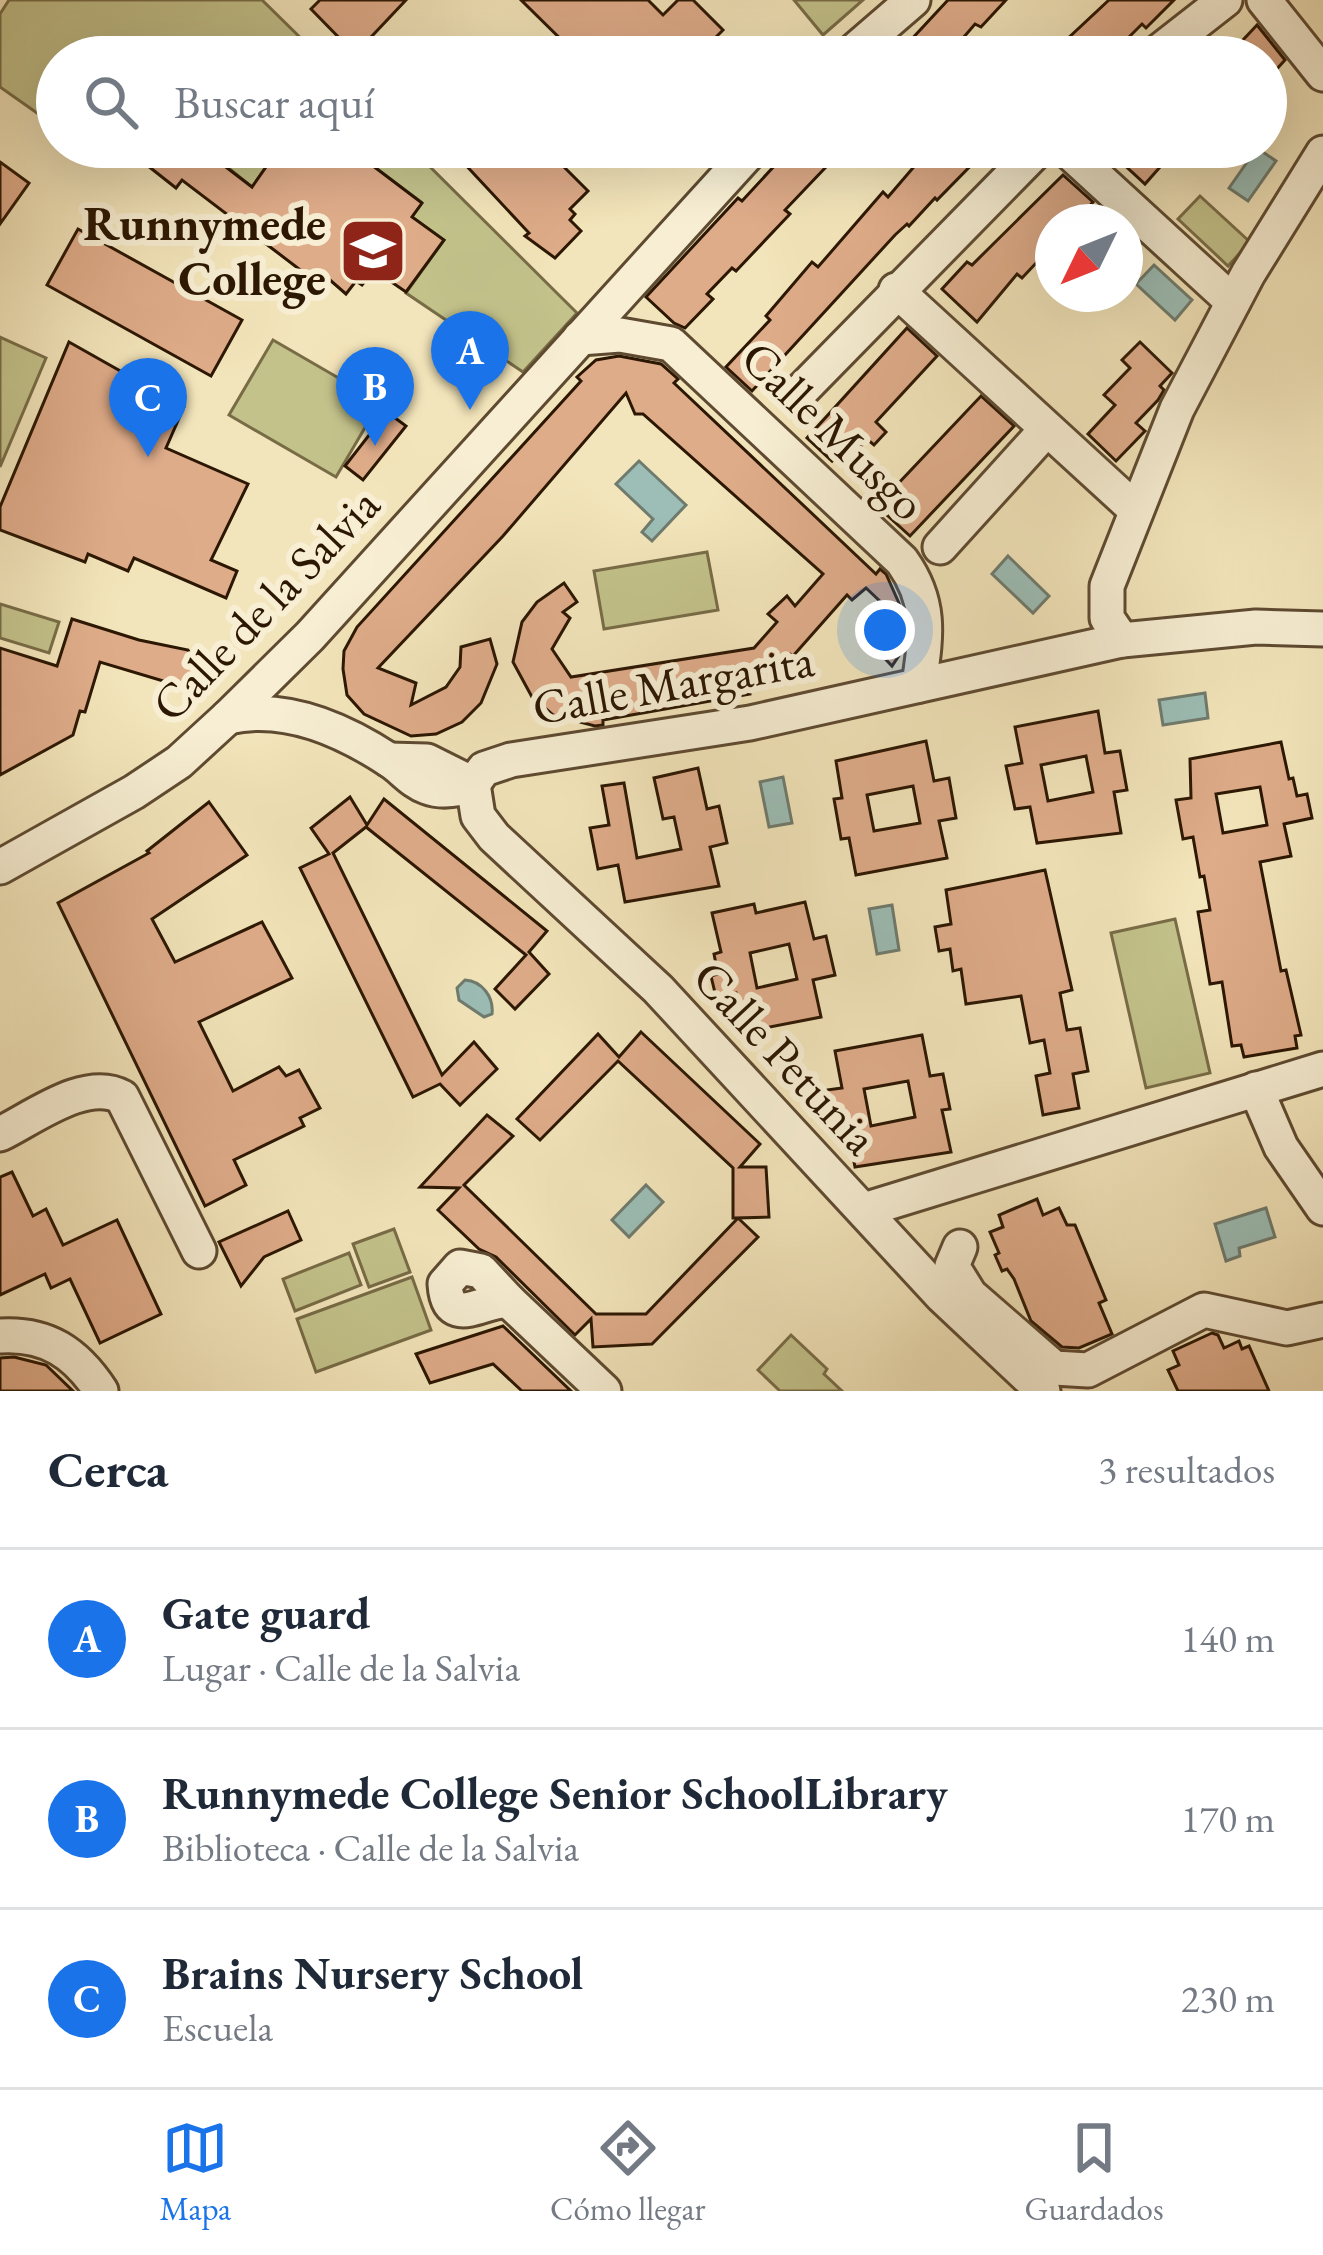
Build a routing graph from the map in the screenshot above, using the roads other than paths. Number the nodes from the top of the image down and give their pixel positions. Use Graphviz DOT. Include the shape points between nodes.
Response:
graph roads {
  1 [pos="913,0"];
  2 [pos="1225,0"];
  3 [pos="1264,0"];
  4 [pos="871,36"];
  5 [pos="1179,36"];
  6 [pos="1323,74"];
  7 [pos="1323,153"];
  8 [pos="735,168"];
  9 [pos="1019,168"];
  10 [pos="1087,168"];
  11 [pos="896,290"];
  12 [pos="1233,302"];
  13 [pos="580,338"];
  14 [pos="796,397"];
  15 [pos="1046,430"];
  16 [pos="1136,510"];
  17 [pos="940,547"];
  18 [pos="1323,629"];
  19 [pos="1122,640"];
  20 [pos="275,671"];
  21 [pos="919,685"];
  22 [pos="296,716"];
  23 [pos="228,717"];
  24 [pos="473,784"];
  25 [pos="0,867"];
  26 [pos="1323,1069"];
  27 [pos="1256,1089"];
  28 [pos="0,1134"];
  29 [pos="1323,1208"];
  30 [pos="864,1210"];
  31 [pos="960,1246"];
  32 [pos="199,1251"];
  33 [pos="509,1301"];
  34 [pos="1323,1320"];
  35 [pos="0,1336"];
  36 [pos="100,1391"];
  37 [pos="604,1391"];
  38 [pos="1043,1391"];
  1 -- 4 [label="street"];
  2 -- 5 [label="street"];
  3 -- 6 [label="street"];
  7 -- 12 [label="street"];
  8 -- 13 [label="street, Calle de la Salvia"];
  9 -- 11 [label="street"];
  10 -- 12 [label="street"];
  11 -- 14 [label="street"];
  11 -- 15 [label="street"];
  12 -- 16 [label="street"];
  13 -- 20 [label="street, Calle de la Salvia"];
  13 -- 21 [label="street, Calle Musgo" via="620,334 671,344 902,561 924,600"];
  15 -- 16 [label="street"];
  15 -- 17 [label="street"];
  16 -- 19 [label="street" via="1107,586 1107,618"];
  18 -- 19 [label="street, Calle Margarita"];
  19 -- 21 [label="street, Calle Margarita"];
  20 -- 22 [label="street"];
  20 -- 23 [label="street, Calle de la Salvia"];
  21 -- 24 [label="street, Calle Margarita" via="749,723 496,764"];
  22 -- 23 [label="street"];
  22 -- 24 [label="street" via="388,760 427,761"];
  23 -- 25 [label="street, Calle de la Salvia" via="134,792"];
  24 -- 30 [label="street, Calle Petunia" via="494,838 675,1006"];
  26 -- 27 [label="street"];
  27 -- 29 [label="street"];
  27 -- 30 [label="street"];
  28 -- 32 [label="street" via="82,1094 122,1097"];
  30 -- 38 [label="street, Calle Petunia"];
  31 -- 34 [label="street" via="952,1266 970,1295 1067,1371 1088,1370 1204,1310 1287,1328"];
  33 -- 37 [label="street"];
  35 -- 36 [label="street" via="61,1346"];
}
